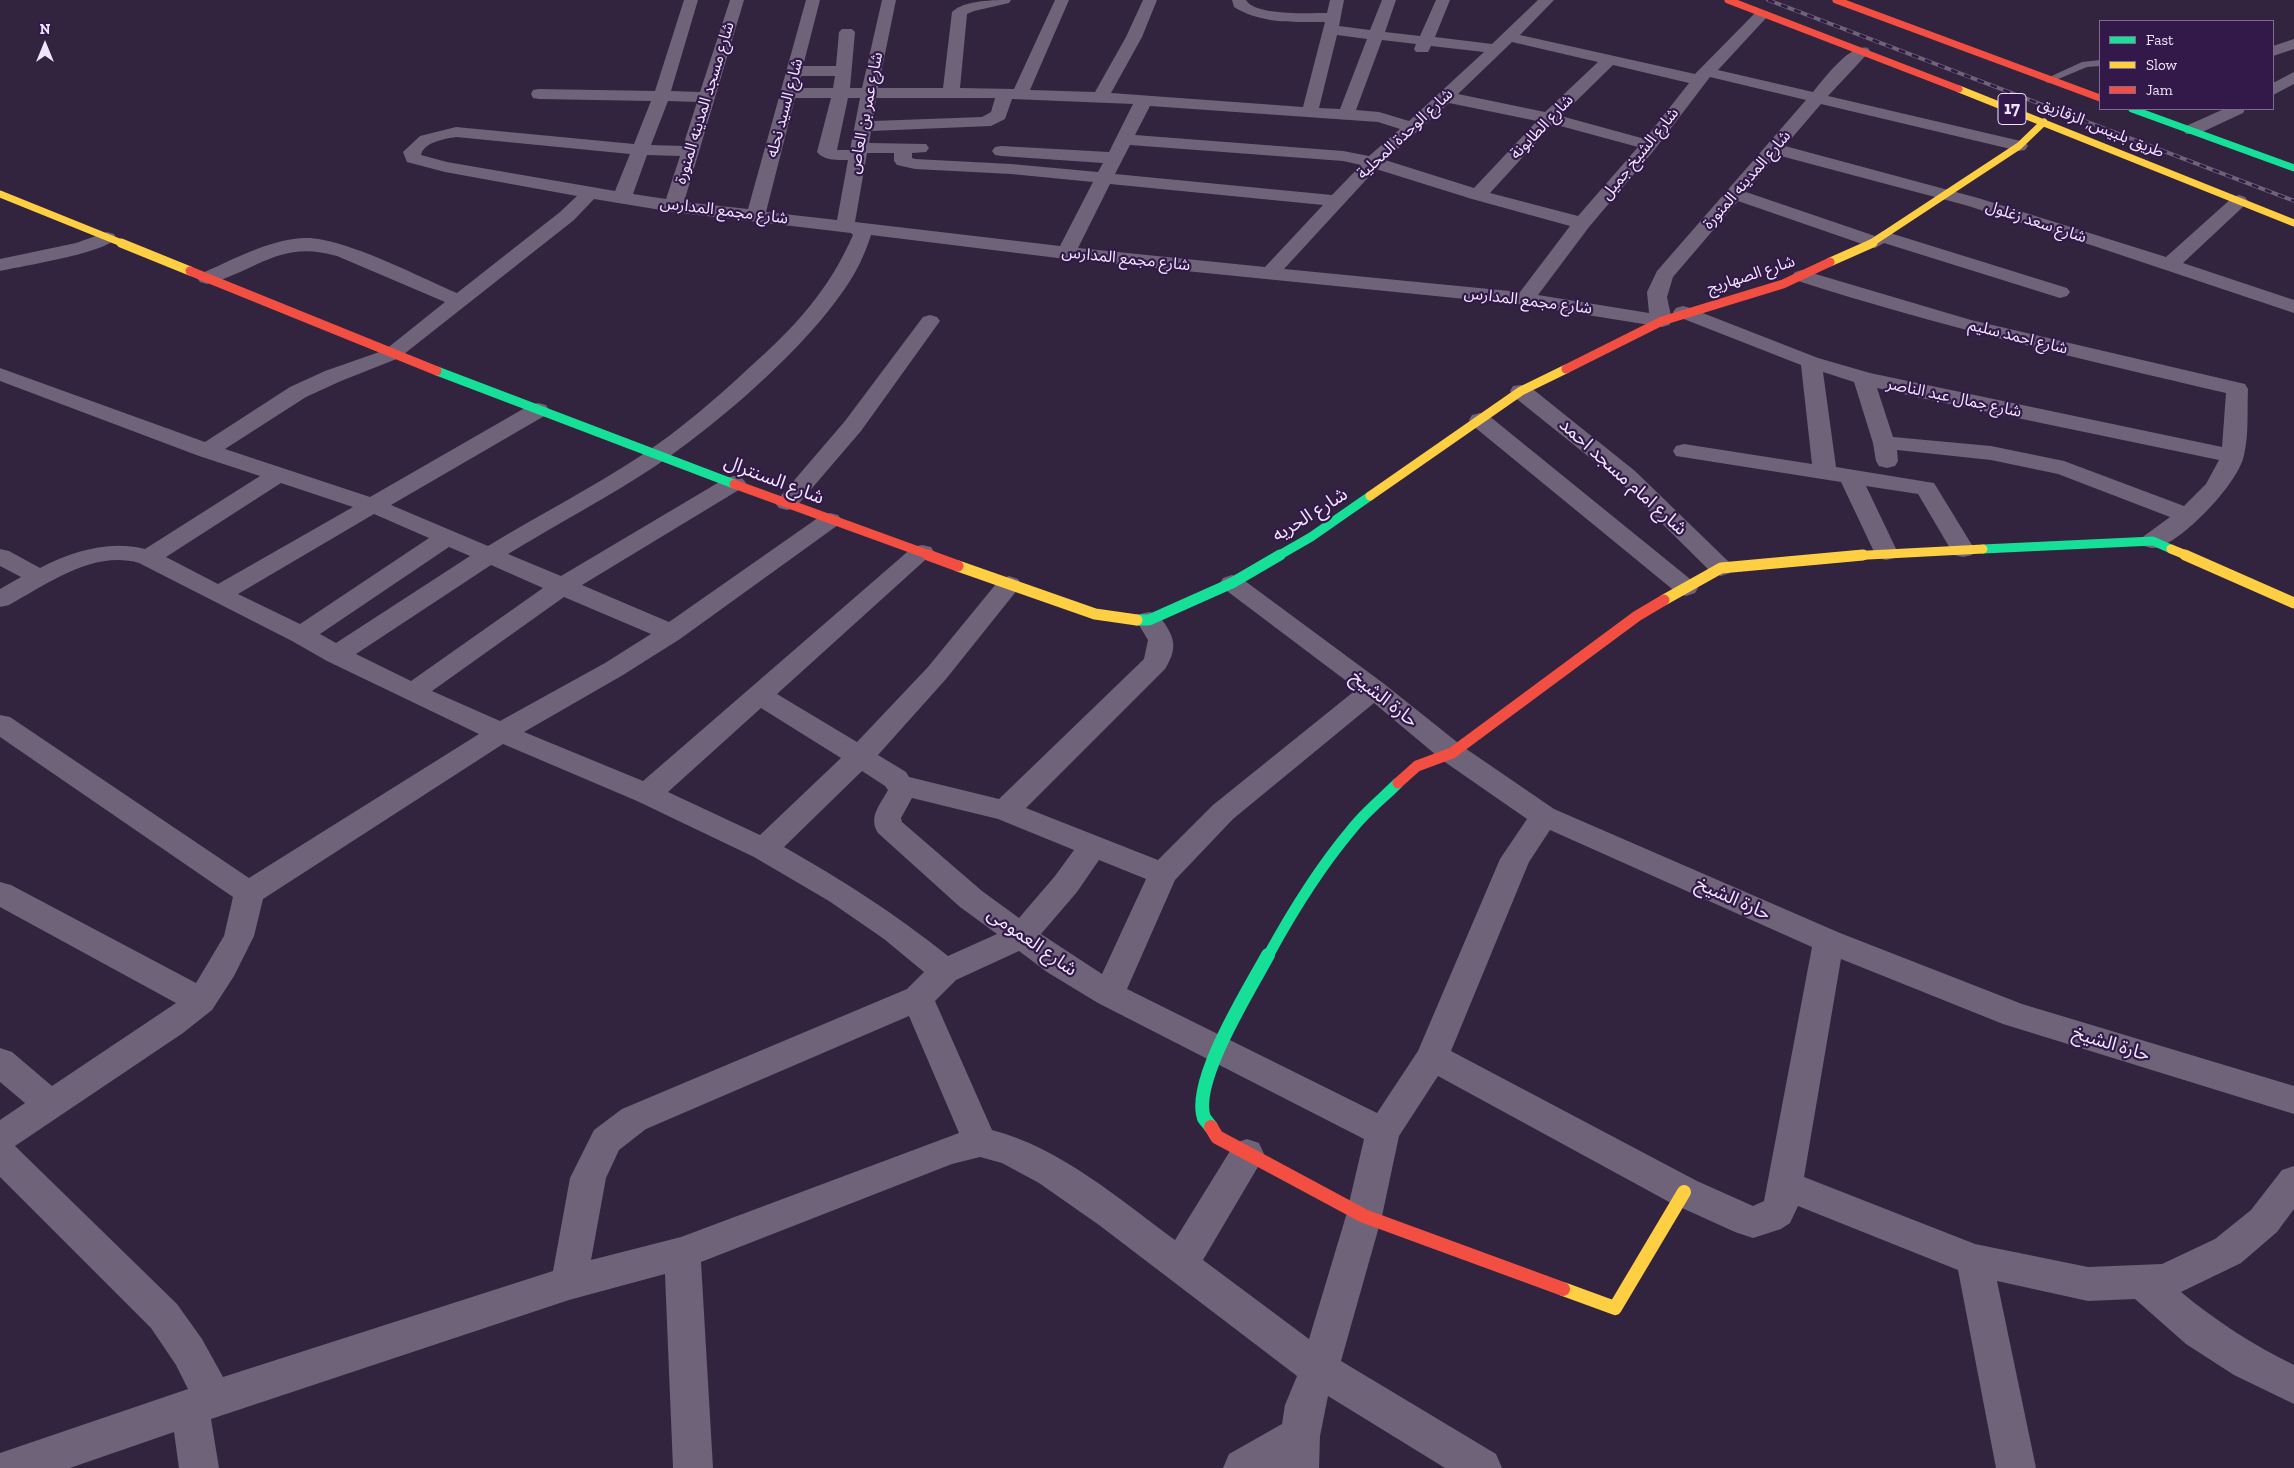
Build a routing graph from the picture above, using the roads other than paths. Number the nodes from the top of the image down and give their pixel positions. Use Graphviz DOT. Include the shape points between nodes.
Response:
graph roads {
  1 [pos="691,0"];
  2 [pos="737,0"];
  3 [pos="813,0"];
  4 [pos="889,0"];
  5 [pos="1004,0"];
  6 [pos="1062,0"];
  7 [pos="1150,0"];
  8 [pos="1239,0"];
  9 [pos="1337,0"];
  10 [pos="1389,0"];
  11 [pos="1442,0"];
  12 [pos="1547,0"];
  13 [pos="1728,0"];
  14 [pos="1836,0"];
  15 [pos="959,5"];
  16 [pos="1762,14"];
  17 [pos="1332,24"];
  18 [pos="847,32"];
  19 [pos="1374,35"];
  20 [pos="1503,43"];
  21 [pos="2294,44"];
  22 [pos="1423,45"];
  23 [pos="1862,51"];
  24 [pos="2274,51"];
  25 [pos="1608,60"];
  26 [pos="2099,63"];
  27 [pos="795,71"];
  28 [pos="844,71"];
  29 [pos="1704,76"];
  30 [pos="2294,77"];
  31 [pos="2048,80"];
  32 [pos="2274,89"];
  33 [pos="789,93"];
  34 [pos="841,93"];
  35 [pos="869,93"];
  36 [pos="950,93"];
  37 [pos="539,94"];
  38 [pos="1012,94"];
  39 [pos="661,97"];
  40 [pos="708,97"];
  41 [pos="1100,97"];
  42 [pos="1446,97"];
  43 [pos="1817,98"];
  44 [pos="2099,98"];
  45 [pos="1144,100"];
  46 [pos="2138,110"];
  47 [pos="2235,110"];
  48 [pos="1310,112"];
  49 [pos="1346,115"];
  50 [pos="1549,118"];
  51 [pos="2044,122"];
  52 [pos="863,126"];
  53 [pos="1412,127"];
  54 [pos="2192,130"];
  55 [pos="1123,139"];
  56 [pos="1649,145"];
  57 [pos="2019,146"];
  58 [pos="903,148"];
  59 [pos="946,149"];
  60 [pos="1774,149"];
  61 [pos="642,150"];
  62 [pos="980,150"];
  63 [pos="691,151"];
  64 [pos="859,151"];
  65 [pos="1114,158"];
  66 [pos="1373,162"];
  67 [pos="2294,168"];
  68 [pos="2294,177"];
  69 [pos="1104,178"];
  70 [pos="590,193"];
  71 [pos="0,194"];
  72 [pos="1735,194"];
  73 [pos="1948,194"];
  74 [pos="1478,195"];
  75 [pos="622,198"];
  76 [pos="1336,201"];
  77 [pos="2239,201"];
  78 [pos="673,206"];
  79 [pos="756,215"];
  80 [pos="1582,223"];
  81 [pos="2294,223"];
  82 [pos="851,227"];
  83 [pos="107,238"];
  84 [pos="1879,240"];
  85 [pos="1066,254"];
  86 [pos="0,265"];
  87 [pos="2169,265"];
  88 [pos="1269,274"];
  89 [pos="1802,276"];
  90 [pos="207,278"];
  91 [pos="2060,292"];
  92 [pos="1525,299"];
  93 [pos="459,301"];
  94 [pos="2292,303"];
  95 [pos="1683,312"];
  96 [pos="1662,320"];
  97 [pos="930,321"];
  98 [pos="392,354"];
  99 [pos="1811,362"];
  100 [pos="0,374"];
  101 [pos="1863,378"];
  102 [pos="1521,391"];
  103 [pos="538,410"];
  104 [pos="1480,420"];
  105 [pos="1884,443"];
  106 [pos="207,451"];
  107 [pos="1684,451"];
  108 [pos="658,454"];
  109 [pos="2233,456"];
  110 [pos="1825,473"];
  111 [pos="277,475"];
  112 [pos="1850,476"];
  113 [pos="1890,482"];
  114 [pos="734,483"];
  115 [pos="787,503"];
  116 [pos="372,506"];
  117 [pos="2188,516"];
  118 [pos="830,520"];
  119 [pos="446,538"];
  120 [pos="2153,541"];
  121 [pos="1963,550"];
  122 [pos="922,552"];
  123 [pos="1886,553"];
  124 [pos="490,555"];
  125 [pos="0,556"];
  126 [pos="148,558"];
  127 [pos="1721,568"];
  128 [pos="42,578"];
  129 [pos="1232,583"];
  130 [pos="1009,584"];
  131 [pos="561,587"];
  132 [pos="1686,588"];
  133 [pos="219,594"];
  134 [pos="0,599"];
  135 [pos="2294,603"];
  136 [pos="1149,620"];
  137 [pos="671,633"];
  138 [pos="302,635"];
  139 [pos="336,655"];
  140 [pos="1374,689"];
  141 [pos="413,692"];
  142 [pos="759,695"];
  143 [pos="0,724"];
  144 [pos="501,732"];
  145 [pos="1452,753"];
  146 [pos="860,757"];
  147 [pos="901,785"];
  148 [pos="647,794"];
  149 [pos="1006,811"];
  150 [pos="1544,816"];
  151 [pos="1092,847"];
  152 [pos="764,849"];
  153 [pos="1163,874"];
  154 [pos="0,893"];
  155 [pos="249,893"];
  156 [pos="1022,936"];
  157 [pos="1829,941"];
  158 [pos="945,971"];
  159 [pos="1109,994"];
  160 [pos="918,998"];
  161 [pos="201,1000"];
  162 [pos="1217,1048"];
  163 [pos="1432,1057"];
  164 [pos="0,1062"];
  165 [pos="2294,1100"];
  166 [pos="51,1105"];
  167 [pos="1383,1132"];
  168 [pos="0,1138"];
  169 [pos="980,1142"];
  170 [pos="0,1154"];
  171 [pos="1247,1154"];
  172 [pos="2294,1181"];
  173 [pos="1785,1186"];
  174 [pos="1684,1192"];
  175 [pos="1364,1216"];
  176 [pos="682,1253"];
  177 [pos="1974,1260"];
  178 [pos="1180,1265"];
  179 [pos="2142,1282"];
  180 [pos="569,1283"];
  181 [pos="1320,1369"];
  182 [pos="2294,1385"];
  183 [pos="202,1403"];
  184 [pos="1299,1452"];
  185 [pos="13,1468"];
  186 [pos="198,1468"];
  187 [pos="693,1468"];
  188 [pos="1243,1468"];
  189 [pos="1482,1468"];
  190 [pos="2016,1468"];
  1 -- 39 [label="street"];
  2 -- 40 [label="street, شارع مسجد المدينه المنورة"];
  3 -- 27 [label="street, شارع السيد نحله"];
  4 -- 35 [label="street, شارع عمر بن العاص"];
  5 -- 15 [label="street" via="969,7"];
  6 -- 38 [label="street"];
  7 -- 41 [label="street" via="1134,37"];
  8 -- 17 [label="street" via="1245,9 1262,14"];
  9 -- 17 [label="street"];
  10 -- 19 [label="street"];
  11 -- 22 [label="street"];
  12 -- 20 [label="street, شارع الوحدة المحلية"];
  13 -- 16 [label="main road, طريق بلبيس, الزقازيق / 17"];
  14 -- 31 [label="main road, طريق بلبيس, الزقازيق / 17"];
  15 -- 36 [label="street"];
  16 -- 23 [label="main road, طريق بلبيس, الزقازيق / 17"];
  16 -- 29 [label="street, شارع الشيخ جميل"];
  17 -- 19 [label="street"];
  17 -- 48 [label="street"];
  18 -- 28 [label="street"];
  19 -- 22 [label="street"];
  19 -- 49 [label="street"];
  20 -- 22 [label="street"];
  20 -- 25 [label="street"];
  20 -- 42 [label="street, شارع الوحدة المحلية"];
  21 -- 24 [label="street"];
  23 -- 43 [label="street, شارع المدينه المنورة"];
  23 -- 51 [label="main road, طريق بلبيس, الزقازيق / 17"];
  25 -- 29 [label="street"];
  25 -- 50 [label="street, شارع الطابونة"];
  26 -- 31 [label="lane" via="2085,64"];
  27 -- 28 [label="street"];
  27 -- 33 [label="street, شارع السيد نحله"];
  28 -- 34 [label="street"];
  29 -- 43 [label="street"];
  29 -- 56 [label="street, شارع الشيخ جميل"];
  30 -- 32 [label="street"];
  31 -- 44 [label="main road, طريق بلبيس, الزقازيق / 17"];
  33 -- 34 [label="street"];
  33 -- 79 [label="street, شارع السيد نحله"];
  34 -- 35 [label="street"];
  34 -- 64 [label="street" via="826,152 835,155"];
  35 -- 36 [label="street"];
  35 -- 52 [label="street, شارع عمر بن العاص"];
  36 -- 38 [label="street"];
  37 -- 39 [label="street"];
  38 -- 41 [label="street"];
  38 -- 52 [label="street" via="999,116 985,122"];
  39 -- 40 [label="street"];
  39 -- 61 [label="street"];
  40 -- 63 [label="street, شارع مسجد المدينه المنورة"];
  41 -- 45 [label="street"];
  42 -- 50 [label="street"];
  42 -- 53 [label="street, شارع الوحدة المحلية"];
  43 -- 57 [label="street"];
  43 -- 60 [label="street, شارع المدينه المنورة"];
  45 -- 48 [label="street"];
  45 -- 55 [label="street"];
  46 -- 54 [label="main road, طريق بلبيس, الزقازيق"];
  47 -- 54 [label="street"];
  48 -- 49 [label="street"];
  49 -- 53 [label="street" via="1379,117"];
  50 -- 56 [label="street"];
  50 -- 74 [label="street, شارع الطابونة"];
  51 -- 57 [label="main road, شارع الصهاريج"];
  51 -- 77 [label="main road, طريق بلبيس, الزقازيق / 17"];
  52 -- 64 [label="street, شارع عمر بن العاص"];
  53 -- 66 [label="street, شارع الوحدة المحلية"];
  54 -- 67 [label="main road"];
  54 -- 68 [label="main road" via="2219,146"];
  55 -- 65 [label="street"];
  55 -- 66 [label="street" via="1343,156"];
  56 -- 80 [label="street, شارع الشيخ جميل"];
  57 -- 73 [label="main road, شارع الصهاريج"];
  58 -- 59 [label="street"];
  58 -- 64 [label="street"];
  58 -- 69 [label="street" via="904,161 909,164"];
  60 -- 72 [label="street, شارع المدينه المنورة"];
  60 -- 73 [label="street, شارع سعد زغلول"];
  61 -- 63 [label="street"];
  61 -- 70 [label="street, شارع مجمع المدارس" via="456,132 431,137 412,152 413,158 424,162"];
  61 -- 75 [label="street"];
  62 -- 65 [label="street"];
  63 -- 78 [label="street, شارع مسجد المدينه المنورة"];
  64 -- 82 [label="street, شارع عمر بن العاص"];
  65 -- 69 [label="street"];
  66 -- 74 [label="street"];
  66 -- 76 [label="street, شارع الوحدة المحلية"];
  69 -- 76 [label="street"];
  69 -- 85 [label="street"];
  70 -- 75 [label="street, شارع مجمع المدارس"];
  70 -- 93 [label="street" via="567,216"];
  71 -- 83 [label="main road, شارع السنترال"];
  72 -- 84 [label="street"];
  72 -- 96 [label="street, شارع المدينه المنورة" via="1658,285 1656,301"];
  73 -- 84 [label="main road, شارع الصهاريج"];
  73 -- 87 [label="street, شارع سعد زغلول"];
  74 -- 80 [label="street"];
  75 -- 78 [label="street, شارع مجمع المدارس"];
  76 -- 88 [label="street, شارع الوحدة المحلية"];
  77 -- 81 [label="main road, طريق بلبيس, الزقازيق / 17"];
  77 -- 87 [label="street"];
  78 -- 79 [label="street, شارع مجمع المدارس"];
  79 -- 82 [label="street, شارع مجمع المدارس"];
  80 -- 92 [label="street, شارع الشيخ جميل"];
  82 -- 85 [label="street, شارع مجمع المدارس"];
  82 -- 108 [label="street, شارع عمر بن العاص" via="862,235 852,258 806,324 759,371"];
  83 -- 86 [label="street" via="81,248"];
  83 -- 90 [label="main road, شارع السنترال"];
  84 -- 89 [label="main road, شارع الصهاريج"];
  84 -- 91 [label="street"];
  85 -- 88 [label="street, شارع مجمع المدارس"];
  87 -- 94 [label="street, شارع سعد زغلول"];
  88 -- 92 [label="street, شارع مجمع المدارس"];
  89 -- 95 [label="main road, شارع الصهاريج" via="1752,294"];
  89 -- 109 [label="street, شارع احمد سليم" via="1939,317 2236,390"];
  90 -- 93 [label="street" via="274,249 321,245"];
  90 -- 98 [label="main road, شارع السنترال"];
  92 -- 96 [label="street, شارع مجمع المدارس"];
  93 -- 98 [label="street"];
  95 -- 96 [label="main road, شارع الصهاريج"];
  95 -- 99 [label="street, شارع جمال عبد الناصر"];
  96 -- 102 [label="main road, شارع الصهاريج"];
  97 -- 115 [label="street" via="853,426"];
  98 -- 103 [label="main road, شارع السنترال"];
  98 -- 106 [label="street" via="298,392"];
  99 -- 101 [label="street, شارع جمال عبد الناصر"];
  99 -- 110 [label="street"];
  100 -- 106 [label="street"];
  101 -- 105 [label="street"];
  101 -- 109 [label="street, شارع جمال عبد الناصر"];
  102 -- 104 [label="main road, شارع الصهاريج"];
  102 -- 127 [label="street, شارع امام مسجد احمد" via="1627,476"];
  103 -- 108 [label="main road, شارع السنترال"];
  103 -- 116 [label="street"];
  104 -- 129 [label="main road, شارع الحريه" via="1311,537"];
  104 -- 132 [label="street"];
  105 -- 113 [label="street"];
  105 -- 117 [label="street" via="1991,453 2064,468"];
  106 -- 111 [label="street"];
  107 -- 110 [label="street"];
  108 -- 114 [label="main road, شارع السنترال"];
  108 -- 124 [label="street"];
  109 -- 117 [label="street" via="2216,487"];
  110 -- 112 [label="street"];
  111 -- 116 [label="street"];
  111 -- 126 [label="street"];
  112 -- 113 [label="street"];
  112 -- 123 [label="street"];
  113 -- 121 [label="street" via="1927,489"];
  114 -- 115 [label="main road, شارع السنترال"];
  114 -- 131 [label="street"];
  115 -- 118 [label="main road, شارع السنترال"];
  116 -- 119 [label="street"];
  116 -- 133 [label="street"];
  117 -- 120 [label="street"];
  118 -- 122 [label="main road, شارع السنترال"];
  118 -- 137 [label="street"];
  119 -- 124 [label="street"];
  119 -- 138 [label="street"];
  120 -- 121 [label="main road"];
  120 -- 135 [label="main road"];
  121 -- 123 [label="main road"];
  122 -- 130 [label="main road, شارع السنترال"];
  122 -- 142 [label="street"];
  123 -- 127 [label="main road"];
  124 -- 131 [label="street"];
  124 -- 139 [label="street"];
  125 -- 128 [label="street"];
  126 -- 128 [label="street" via="121,552 100,554 81,559"];
  126 -- 133 [label="street"];
  127 -- 132 [label="main road"];
  128 -- 134 [label="street"];
  129 -- 136 [label="main road, شارع الحريه"];
  129 -- 140 [label="street, حارة الشيخ"];
  130 -- 136 [label="main road, شارع السنترال" via="1095,614"];
  130 -- 146 [label="street" via="937,673"];
  131 -- 137 [label="street"];
  131 -- 141 [label="street"];
  132 -- 145 [label="main road" via="1637,616"];
  133 -- 138 [label="street"];
  136 -- 149 [label="street" via="1162,638 1156,662"];
  137 -- 144 [label="street"];
  138 -- 139 [label="street"];
  139 -- 141 [label="street"];
  140 -- 145 [label="street, حارة الشيخ"];
  140 -- 153 [label="street" via="1223,812"];
  141 -- 144 [label="street"];
  142 -- 146 [label="street"];
  142 -- 148 [label="street"];
  143 -- 155 [label="street"];
  144 -- 148 [label="street"];
  144 -- 155 [label="street"];
  145 -- 150 [label="street, حارة الشيخ"];
  145 -- 162 [label="main road" via="1417,766 1380,798 1325,862 1287,921"];
  146 -- 147 [label="street"];
  146 -- 152 [label="street"];
  147 -- 149 [label="street"];
  147 -- 156 [label="street, شارع العمومى" via="901,796 887,818 888,826 971,898"];
  148 -- 152 [label="street"];
  149 -- 151 [label="street"];
  150 -- 157 [label="street, حارة الشيخ"];
  150 -- 163 [label="street" via="1515,859"];
  151 -- 153 [label="street"];
  151 -- 156 [label="street"];
  152 -- 158 [label="street" via="840,893"];
  153 -- 159 [label="street"];
  154 -- 161 [label="street"];
  155 -- 161 [label="street" via="239,936 224,967"];
  156 -- 158 [label="street"];
  156 -- 159 [label="street, شارع العمومى"];
  157 -- 165 [label="street, حارة الشيخ" via="2014,1015"];
  157 -- 173 [label="street"];
  158 -- 160 [label="street"];
  159 -- 162 [label="street, شارع العمومى"];
  160 -- 169 [label="street"];
  160 -- 180 [label="street" via="634,1119 606,1140 588,1178"];
  161 -- 166 [label="street" via="172,1024"];
  162 -- 167 [label="street, شارع العمومى"];
  162 -- 171 [label="main road" via="1204,1092 1204,1118 1216,1137"];
  163 -- 167 [label="street"];
  163 -- 174 [label="street"];
  164 -- 166 [label="street"];
  166 -- 168 [label="street"];
  167 -- 175 [label="street"];
  169 -- 176 [label="street" via="949,1150"];
  169 -- 178 [label="street" via="1010,1150 1050,1172"];
  170 -- 183 [label="street" via="164,1316 189,1352"];
  171 -- 175 [label="main road"];
  171 -- 178 [label="street"];
  172 -- 179 [label="street" via="2264,1221 2228,1251 2165,1281"];
  173 -- 174 [label="street" via="1777,1212 1752,1222"];
  173 -- 177 [label="street"];
  174 -- 175 [label="main road" via="1615,1308"];
  175 -- 181 [label="street"];
  176 -- 180 [label="street"];
  176 -- 187 [label="street"];
  177 -- 179 [label="street" via="2088,1284"];
  177 -- 190 [label="street"];
  178 -- 181 [label="street"];
  179 -- 182 [label="street" via="2199,1331 2248,1362"];
  180 -- 183 [label="street"];
  181 -- 184 [label="street" via="1305,1405"];
  181 -- 189 [label="street"];
  183 -- 185 [label="street"];
  183 -- 186 [label="street"];
  184 -- 188 [label="street"];
}
